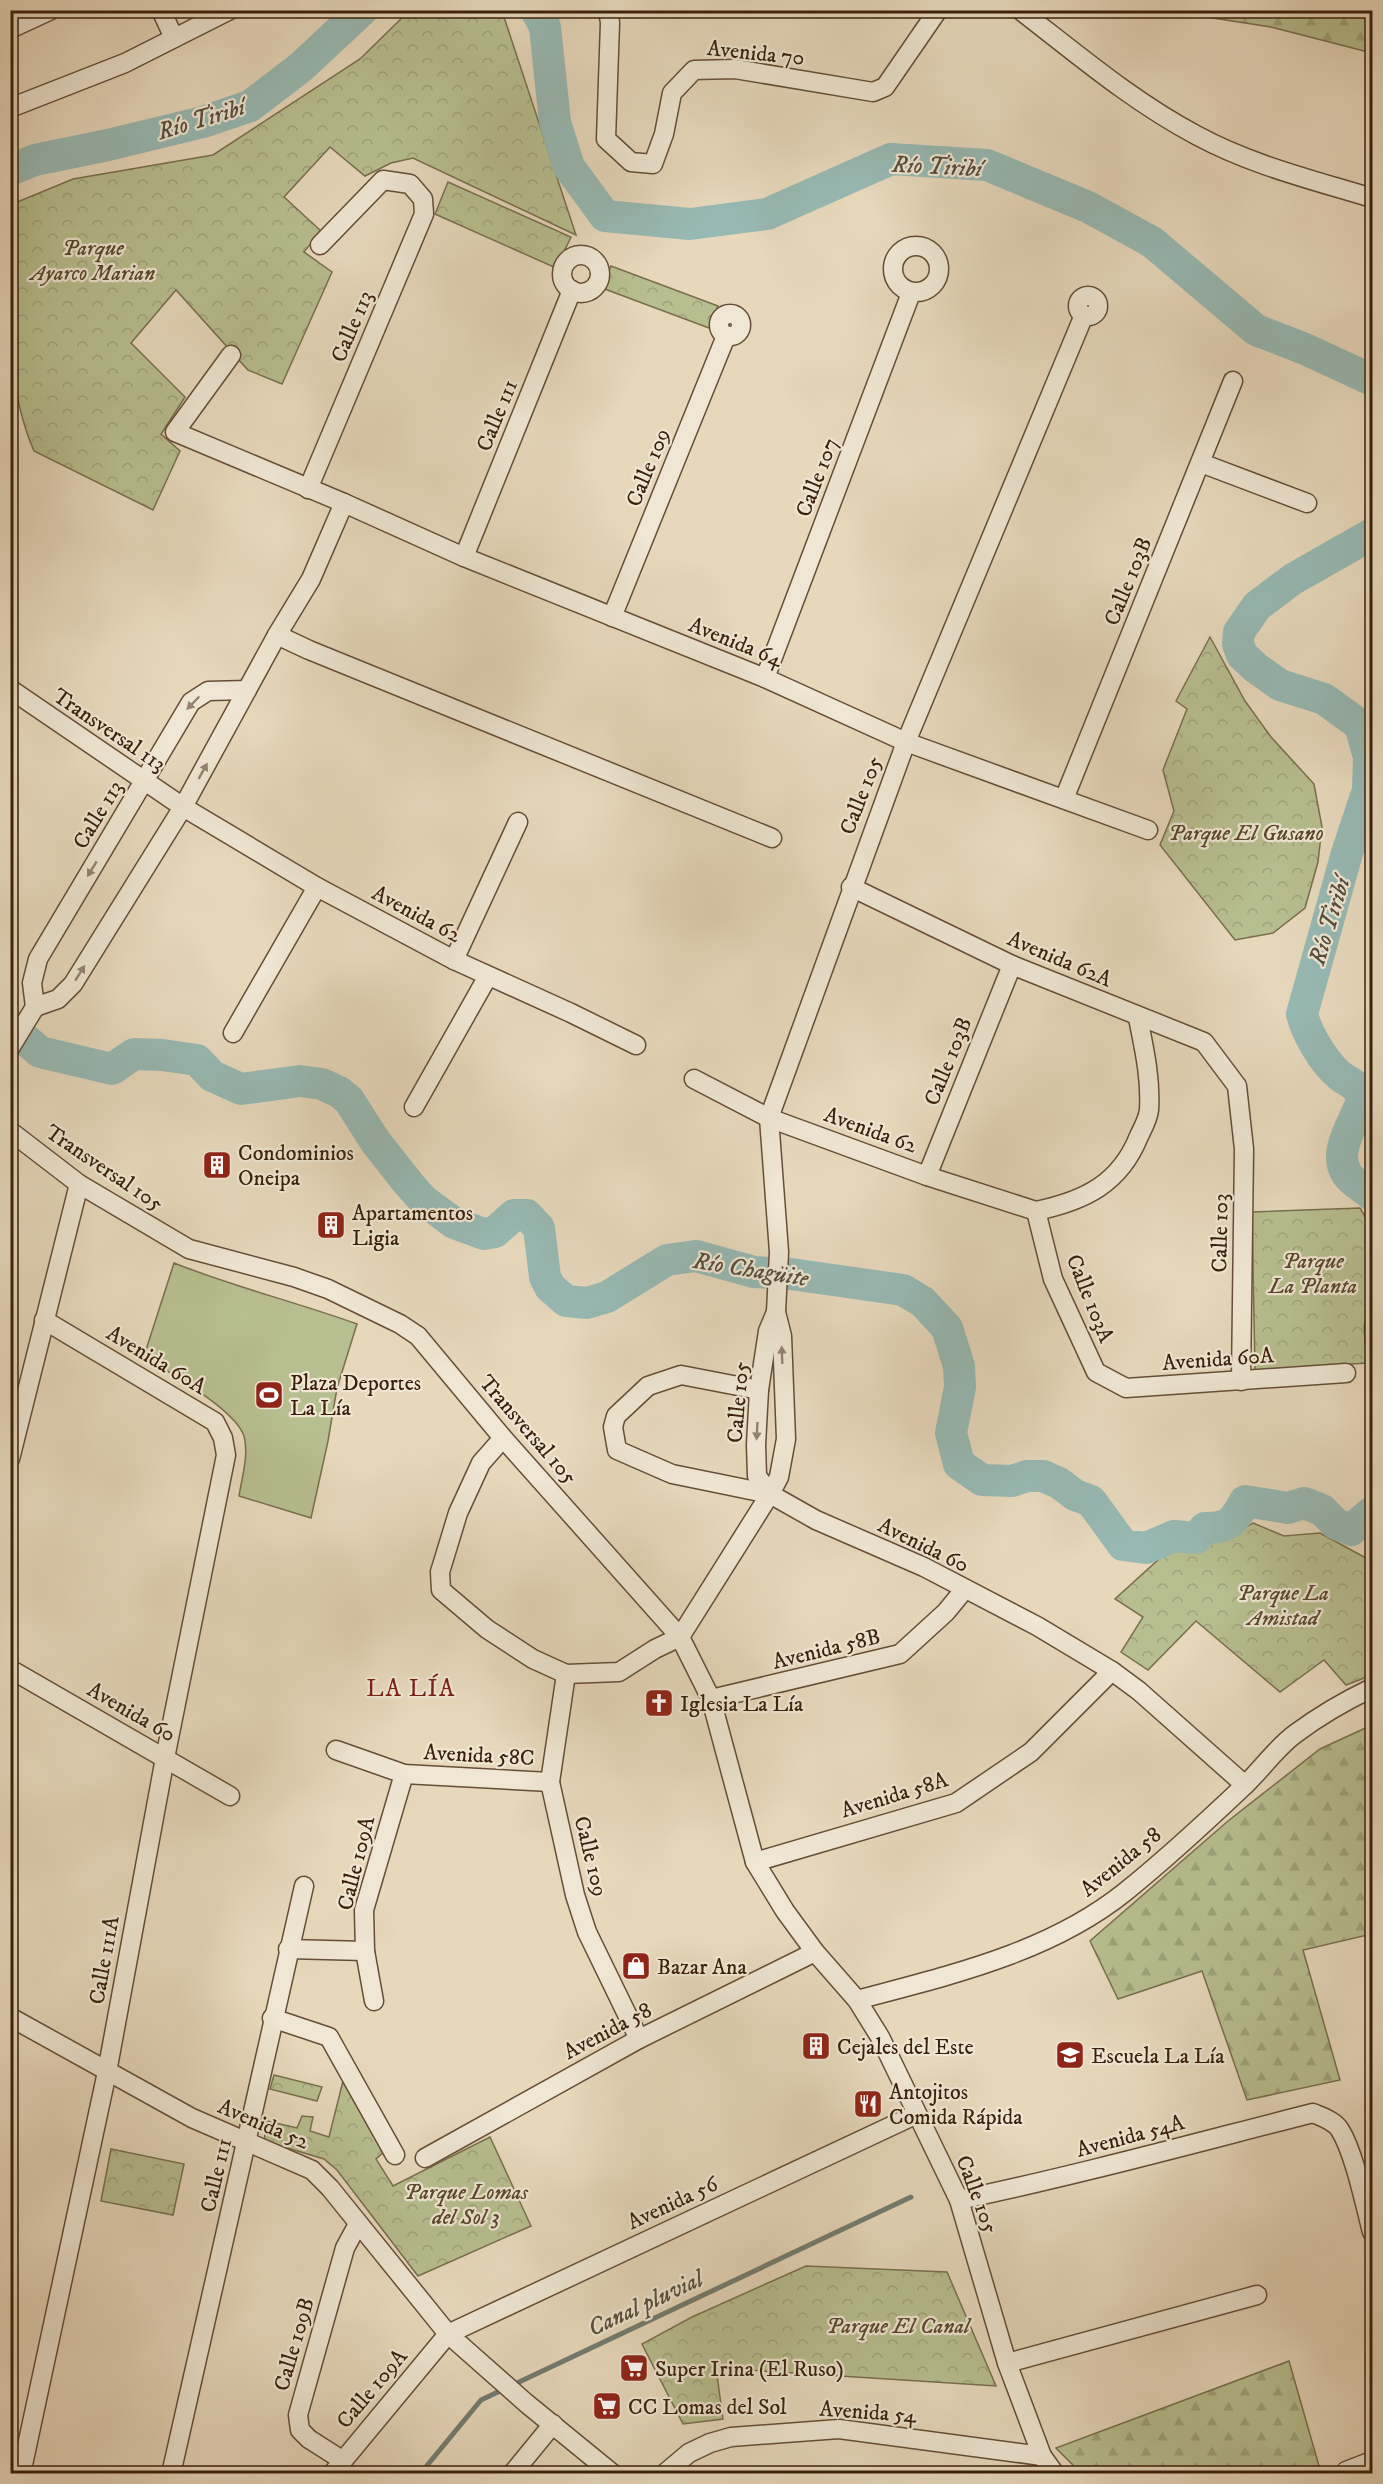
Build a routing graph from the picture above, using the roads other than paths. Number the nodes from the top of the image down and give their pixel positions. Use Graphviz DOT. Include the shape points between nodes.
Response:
graph roads {
  1 [pos="51,10"];
  2 [pos="161,10"];
  3 [pos="230,10"];
  4 [pos="608,10"];
  5 [pos="938,10"];
  6 [pos="1020,10"];
  7 [pos="10,29"];
  8 [pos="174,38"];
  9 [pos="10,108"];
  10 [pos="1372,198"];
  11 [pos="320,245"];
  12 [pos="572,290"];
  13 [pos="911,292"];
  14 [pos="1084,315"];
  15 [pos="726,336"];
  16 [pos="231,355"];
  17 [pos="1233,381"];
  18 [pos="1201,463"];
  19 [pos="308,489"];
  20 [pos="344,503"];
  21 [pos="1307,503"];
  22 [pos="464,557"];
  23 [pos="612,616"];
  24 [pos="277,635"];
  25 [pos="765,678"];
  26 [pos="10,689"];
  27 [pos="247,690"];
  28 [pos="906,742"];
  29 [pos="145,781"];
  30 [pos="1064,799"];
  31 [pos="183,807"];
  32 [pos="518,822"];
  33 [pos="1148,830"];
  34 [pos="772,838"];
  35 [pos="317,887"];
  36 [pos="851,887"];
  37 [pos="454,960"];
  38 [pos="1012,965"];
  39 [pos="488,976"];
  40 [pos="31,1014"];
  41 [pos="1138,1018"];
  42 [pos="233,1033"];
  43 [pos="636,1045"];
  44 [pos="10,1048"];
  45 [pos="694,1079"];
  46 [pos="1237,1086"];
  47 [pos="414,1107"];
  48 [pos="769,1118"];
  49 [pos="10,1131"];
  50 [pos="927,1176"];
  51 [pos="79,1184"];
  52 [pos="1036,1211"];
  53 [pos="777,1312"];
  54 [pos="44,1320"];
  55 [pos="1096,1372"];
  56 [pos="1346,1373"];
  57 [pos="1241,1381"];
  58 [pos="759,1390"];
  59 [pos="503,1438"];
  60 [pos="226,1455"];
  61 [pos="10,1459"];
  62 [pos="770,1494"];
  63 [pos="964,1590"];
  64 [pos="680,1637"];
  65 [pos="10,1669"];
  66 [pos="1112,1671"];
  67 [pos="566,1674"];
  68 [pos="1372,1688"];
  69 [pos="711,1699"];
  70 [pos="336,1750"];
  71 [pos="165,1758"];
  72 [pos="404,1773"];
  73 [pos="550,1782"];
  74 [pos="1245,1785"];
  75 [pos="230,1796"];
  76 [pos="755,1862"];
  77 [pos="304,1886"];
  78 [pos="288,1948"];
  79 [pos="365,1951"];
  80 [pos="815,1952"];
  81 [pos="857,2000"];
  82 [pos="375,2001"];
  83 [pos="10,2017"];
  84 [pos="272,2018"];
  85 [pos="639,2039"];
  86 [pos="106,2072"];
  87 [pos="917,2114"];
  88 [pos="248,2141"];
  89 [pos="395,2155"];
  90 [pos="425,2158"];
  91 [pos="959,2200"];
  92 [pos="358,2224"];
  93 [pos="1372,2232"];
  94 [pos="1257,2295"];
  95 [pos="448,2334"];
  96 [pos="1007,2363"];
  97 [pos="553,2424"];
  98 [pos="1042,2456"];
  99 [pos="1372,2461"];
  100 [pos="337,2467"];
  101 [pos="1346,2471"];
  102 [pos="21,2474"];
  103 [pos="171,2474"];
  104 [pos="512,2474"];
  105 [pos="613,2474"];
  106 [pos="664,2474"];
  107 [pos="1055,2474"];
  1 -- 7 [label="street"];
  2 -- 8 [label="street"];
  3 -- 8 [label="street"];
  4 -- 5 [label="street, Avenida 70" via="606,139 631,162 654,164 672,93 694,70 735,69 873,92 885,87"];
  6 -- 10 [label="street" via="1139,101 1197,136 1274,169"];
  8 -- 9 [label="street" via="125,63"];
  11 -- 19 [label="street, Calle 113" via="383,180 410,184 423,199 424,214"];
  12 -- 22 [label="street, Calle 111"];
  13 -- 25 [label="street, Calle 107"];
  14 -- 28 [label="street, Calle 105"];
  15 -- 23 [label="street, Calle 109"];
  16 -- 19 [label="street, Avenida 64" via="175,432"];
  17 -- 18 [label="street, Calle 103B"];
  18 -- 21 [label="street"];
  18 -- 30 [label="street, Calle 103B"];
  19 -- 20 [label="street, Avenida 64"];
  20 -- 22 [label="street, Avenida 64"];
  20 -- 24 [label="street" via="311,579"];
  22 -- 23 [label="street, Avenida 64"];
  23 -- 25 [label="street, Avenida 64"];
  24 -- 27 [label="street"];
  24 -- 34 [label="street"];
  25 -- 28 [label="street, Avenida 64"];
  26 -- 29 [label="street, Transversal 113"];
  27 -- 29 [label="street, Calle 113, one-way" via="208,691 190,702"];
  31 -- 27 [label="street, one-way"];
  28 -- 30 [label="street, Avenida 64"];
  28 -- 36 [label="street, Calle 105"];
  29 -- 31 [label="street, Transversal 113"];
  29 -- 40 [label="street, Calle 113, one-way" via="38,959"];
  30 -- 33 [label="street, Avenida 64"];
  31 -- 35 [label="street, Avenida 62"];
  40 -- 31 [label="street, one-way" via="58,999 73,984"];
  32 -- 37 [label="street"];
  35 -- 37 [label="street, Avenida 62"];
  35 -- 42 [label="street"];
  36 -- 38 [label="street, Avenida 62A"];
  36 -- 48 [label="street, Calle 105"];
  37 -- 39 [label="street, Avenida 62"];
  38 -- 41 [label="street, Avenida 62A"];
  38 -- 50 [label="street, Calle 103B"];
  39 -- 43 [label="street, Avenida 62"];
  39 -- 47 [label="street"];
  40 -- 44 [label="street"];
  41 -- 46 [label="street, Avenida 62A" via="1204,1042"];
  41 -- 52 [label="street" via="1149,1070 1149,1112 1132,1156 1107,1184 1064,1205"];
  45 -- 48 [label="street, Avenida 62"];
  46 -- 57 [label="street, Calle 103" via="1244,1149"];
  48 -- 50 [label="street, Avenida 62"];
  48 -- 53 [label="street, Calle 105" via="779,1265"];
  49 -- 51 [label="street, Transversal 105"];
  50 -- 52 [label="street, Avenida 62"];
  51 -- 54 [label="street"];
  51 -- 59 [label="street, Transversal 105" via="189,1249 328,1289 400,1324 418,1336"];
  52 -- 55 [label="street, Calle 103A" via="1053,1279"];
  53 -- 58 [label="street, Calle 105" via="768,1331"];
  62 -- 53 [label="street, Calle 105, one-way" via="779,1477 786,1439 782,1336"];
  54 -- 60 [label="street, Avenida 60A" via="215,1422"];
  54 -- 61 [label="street"];
  55 -- 57 [label="street, Avenida 60A" via="1126,1388"];
  56 -- 57 [label="street, Avenida 60A"];
  58 -- 62 [label="street, Calle 105, one-way" via="758,1476"];
  58 -- 62 [label="street, Avenida 60" via="681,1376 648,1386 616,1416 613,1427 617,1450 672,1474"];
  59 -- 64 [label="street, Transversal 105"];
  59 -- 67 [label="street" via="481,1463 458,1513 440,1572 441,1590 487,1629 533,1659"];
  60 -- 71 [label="street, Calle 111A"];
  62 -- 63 [label="street, Avenida 60"];
  62 -- 64 [label="street, Calle 105"];
  63 -- 66 [label="street, Avenida 60" via="1037,1626"];
  63 -- 69 [label="street, Avenida 58B" via="900,1654"];
  64 -- 67 [label="street" via="619,1672"];
  64 -- 69 [label="street, Transversal 105"];
  65 -- 71 [label="street, Avenida 60"];
  66 -- 74 [label="street, Avenida 60"];
  66 -- 76 [label="street, Avenida 58A" via="1031,1752 956,1803"];
  67 -- 73 [label="street, Calle 109"];
  68 -- 74 [label="street, Avenida 58" via="1338,1705 1293,1736"];
  69 -- 76 [label="street, Transversal 105"];
  70 -- 72 [label="street, Avenida 58C"];
  71 -- 75 [label="street, Avenida 60"];
  71 -- 86 [label="street, Calle 111A"];
  72 -- 73 [label="street, Avenida 58C"];
  72 -- 79 [label="street, Calle 109A" via="364,1910"];
  73 -- 85 [label="street, Calle 109" via="587,1932"];
  74 -- 81 [label="street, Avenida 58" via="1125,1892 1077,1926 960,1972"];
  76 -- 80 [label="street, Transversal 105"];
  77 -- 78 [label="street, Calle 111"];
  78 -- 79 [label="street"];
  78 -- 84 [label="street, Calle 111"];
  79 -- 82 [label="street, Calle 109A"];
  80 -- 81 [label="street, Calle 105"];
  80 -- 85 [label="street, Avenida 58"];
  81 -- 87 [label="street, Calle 105" via="880,2037"];
  83 -- 86 [label="street, Avenida 52"];
  84 -- 88 [label="street, Calle 111"];
  84 -- 89 [label="street" via="329,2037"];
  85 -- 90 [label="street, Avenida 58"];
  86 -- 88 [label="street, Avenida 52" via="192,2118"];
  86 -- 102 [label="street, Calle 111A"];
  87 -- 91 [label="street, Calle 105"];
  87 -- 95 [label="street, Avenida 56"];
  88 -- 92 [label="street, Avenida 52" via="312,2170"];
  88 -- 103 [label="street, Calle 111"];
  91 -- 93 [label="street, Avenida 54A" via="1313,2114 1340,2128"];
  91 -- 96 [label="street, Calle 105"];
  92 -- 95 [label="street, Avenida 52"];
  92 -- 100 [label="street, Calle 109B" via="345,2248 298,2415 300,2430"];
  94 -- 96 [label="street"];
  95 -- 97 [label="street, Avenida 52"];
  95 -- 100 [label="street, Calle 109A"];
  96 -- 98 [label="street, Calle 105"];
  97 -- 104 [label="street"];
  97 -- 105 [label="street, Avenida 52"];
  98 -- 106 [label="street, Avenida 54" via="839,2428 730,2437 689,2453"];
  98 -- 107 [label="street, Calle 105"];
  99 -- 101 [label="street"];
}
